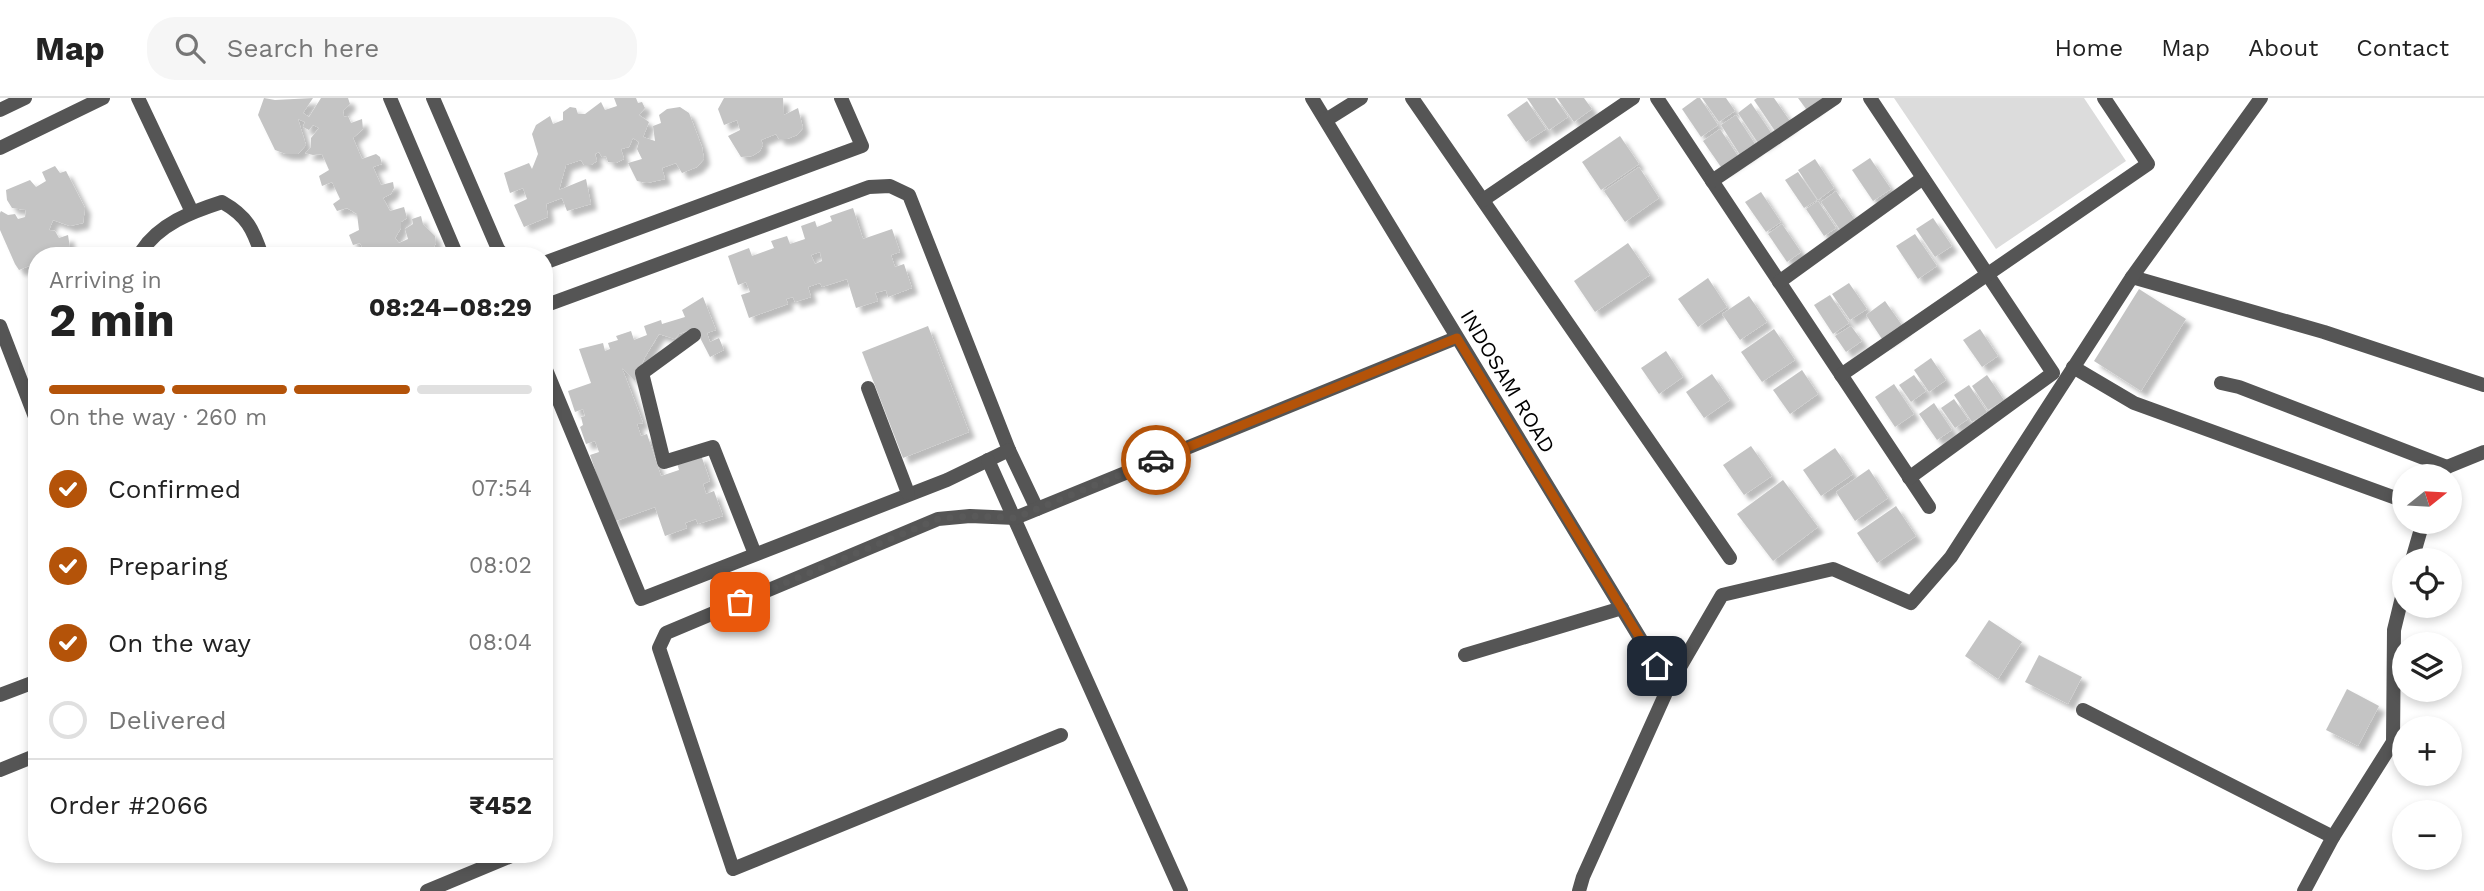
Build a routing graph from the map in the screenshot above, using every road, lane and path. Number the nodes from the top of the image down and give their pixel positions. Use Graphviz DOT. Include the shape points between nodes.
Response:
graph roads {
  1 [pos="25,98"];
  2 [pos="103,98"];
  3 [pos="138,98"];
  4 [pos="390,98"];
  5 [pos="433,98"];
  6 [pos="841,98"];
  7 [pos="1312,98"];
  8 [pos="1361,98"];
  9 [pos="1412,98"];
  10 [pos="1633,98"];
  11 [pos="1657,98"];
  12 [pos="1835,98"];
  13 [pos="1870,98"];
  14 [pos="2104,98"];
  15 [pos="2261,98"];
  16 [pos="0,110"];
  17 [pos="1326,120"];
  18 [pos="0,148"];
  19 [pos="1923,178"];
  20 [pos="1712,181"];
  21 [pos="1483,200"];
  22 [pos="192,212"];
  23 [pos="144,247"];
  24 [pos="259,247"];
  25 [pos="453,247"];
  26 [pos="497,247"];
  27 [pos="553,260"];
  28 [pos="1987,274"];
  29 [pos="2132,277"];
  30 [pos="1779,282"];
  31 [pos="553,303"];
  32 [pos="0,326"];
  33 [pos="694,335"];
  34 [pos="1457,338"];
  35 [pos="2073,367"];
  36 [pos="1841,375"];
  37 [pos="2221,383"];
  38 [pos="2484,385"];
  39 [pos="553,387"];
  40 [pos="868,388"];
  41 [pos="28,399"];
  42 [pos="1009,450"];
  43 [pos="2484,452"];
  44 [pos="988,460"];
  45 [pos="2424,464"];
  46 [pos="2459,464"];
  47 [pos="1909,478"];
  48 [pos="908,493"];
  49 [pos="2392,497"];
  50 [pos="1930,507"];
  51 [pos="1037,509"];
  52 [pos="1015,518"];
  53 [pos="755,554"];
  54 [pos="1730,558"];
  55 [pos="1622,608"];
  56 [pos="2396,618"];
  57 [pos="1465,655"];
  58 [pos="28,684"];
  59 [pos="1669,686"];
  60 [pos="0,695"];
  61 [pos="2083,710"];
  62 [pos="1061,735"];
  63 [pos="28,759"];
  64 [pos="0,770"];
  65 [pos="2333,837"];
  66 [pos="494,863"];
  67 [pos="427,891"];
  68 [pos="1181,891"];
  69 [pos="1579,891"];
  70 [pos="2304,891"];
  1 -- 16 [label="street"];
  2 -- 18 [label="street"];
  3 -- 22 [label="street"];
  4 -- 25 [label="street"];
  5 -- 26 [label="street"];
  6 -- 27 [label="street" via="862,146"];
  7 -- 17 [label="street, INDOSAM ROAD"];
  8 -- 17 [label="street"];
  9 -- 21 [label="street"];
  10 -- 21 [label="street"];
  11 -- 20 [label="street"];
  12 -- 20 [label="street"];
  13 -- 19 [label="street"];
  14 -- 28 [label="street" via="2148,164"];
  15 -- 29 [label="street"];
  17 -- 34 [label="street, INDOSAM ROAD"];
  19 -- 28 [label="street"];
  19 -- 30 [label="street"];
  20 -- 30 [label="street"];
  21 -- 54 [label="street"];
  22 -- 23 [label="street" via="151,237"];
  22 -- 24 [label="street" via="222,202 253,229"];
  28 -- 36 [label="street"];
  28 -- 47 [label="street" via="2053,373"];
  29 -- 35 [label="street"];
  29 -- 38 [label="street" via="2324,332"];
  30 -- 36 [label="street"];
  31 -- 42 [label="street" via="869,187 890,186 909,195"];
  32 -- 41 [label="street"];
  33 -- 53 [label="street" via="642,373 664,462 713,447"];
  34 -- 51 [label="street"];
  34 -- 55 [label="street, INDOSAM ROAD"];
  35 -- 49 [label="street" via="2134,403"];
  35 -- 59 [label="street" via="1951,556 1911,603 1833,569 1722,595"];
  36 -- 47 [label="street"];
  37 -- 45 [label="street"];
  39 -- 53 [label="street" via="641,599"];
  40 -- 48 [label="street"];
  42 -- 44 [label="street"];
  42 -- 51 [label="street"];
  43 -- 46 [label="street"];
  44 -- 48 [label="street"];
  44 -- 52 [label="street"];
  47 -- 50 [label="street"];
  48 -- 53 [label="street"];
  51 -- 52 [label="street"];
  52 -- 62 [label="street" via="938,519 666,634 659,648 733,869"];
  52 -- 68 [label="street"];
  55 -- 57 [label="street"];
  55 -- 59 [label="street, INDOSAM ROAD"];
  56 -- 65 [label="street" via="2393,742"];
  58 -- 60 [label="street"];
  59 -- 69 [label="street"];
  61 -- 65 [label="street"];
  63 -- 64 [label="street"];
  65 -- 70 [label="street"];
  66 -- 67 [label="street"];
}
